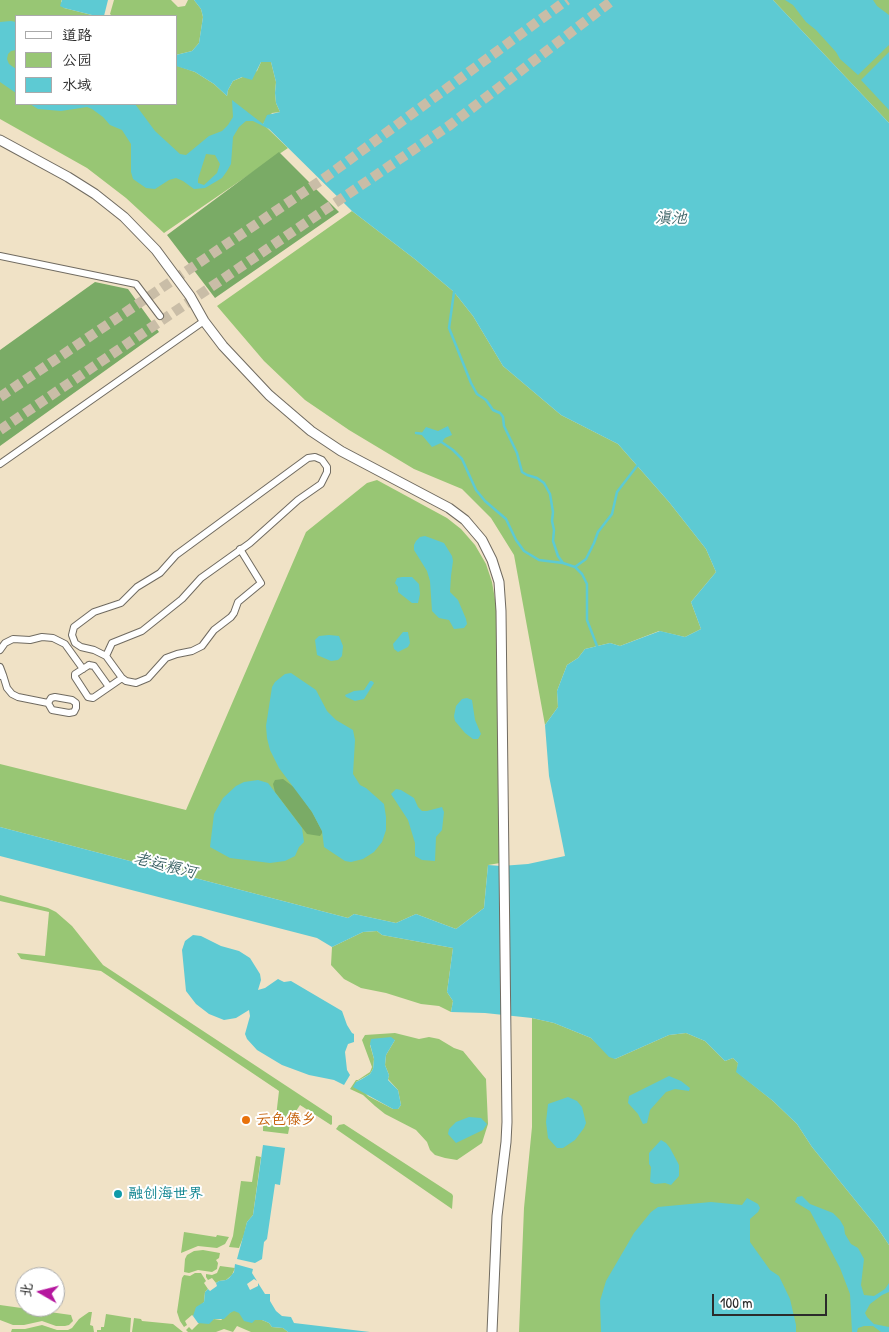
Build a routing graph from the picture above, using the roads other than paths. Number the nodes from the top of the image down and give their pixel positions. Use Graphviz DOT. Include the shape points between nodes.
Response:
graph roads {
  1 [pos="0,140"];
  2 [pos="0,256"];
  3 [pos="160,316"];
  4 [pos="204,321"];
  5 [pos="0,464"];
  6 [pos="240,549"];
  7 [pos="0,650"];
  8 [pos="106,656"];
  9 [pos="0,667"];
  10 [pos="83,670"];
  11 [pos="1,676"];
  12 [pos="122,678"];
  13 [pos="109,687"];
  14 [pos="48,703"];
  15 [pos="492,1332"];
  1 -- 4 [label="street" via="68,177 124,217 156,250"];
  2 -- 3 [label="street" via="136,284"];
  4 -- 5 [label="street"];
  4 -- 15 [label="street" via="268,395 311,431 361,462 449,508 464,520 482,540 499,582 507,1122 497,1216"];
  6 -- 8 [label="street" via="201,578 182,599 142,631 112,643"];
  6 -- 8 [label="street" via="320,484 327,472 322,460 308,458 176,555 160,573 137,587 121,603 94,612 74,627 72,639 77,645"];
  6 -- 12 [label="street" via="261,583 238,602 231,617 214,630 202,646 166,658 141,683 131,683"];
  7 -- 10 [label="street" via="13,638 53,638 65,644"];
  8 -- 12 [label="street"];
  9 -- 11 [label="street"];
  10 -- 13 [label="street" via="89,665 94,666"];
  10 -- 13 [label="street" via="76,674 75,680 90,698"];
  11 -- 14 [label="street" via="12,694"];
  12 -- 13 [label="street"];
}
